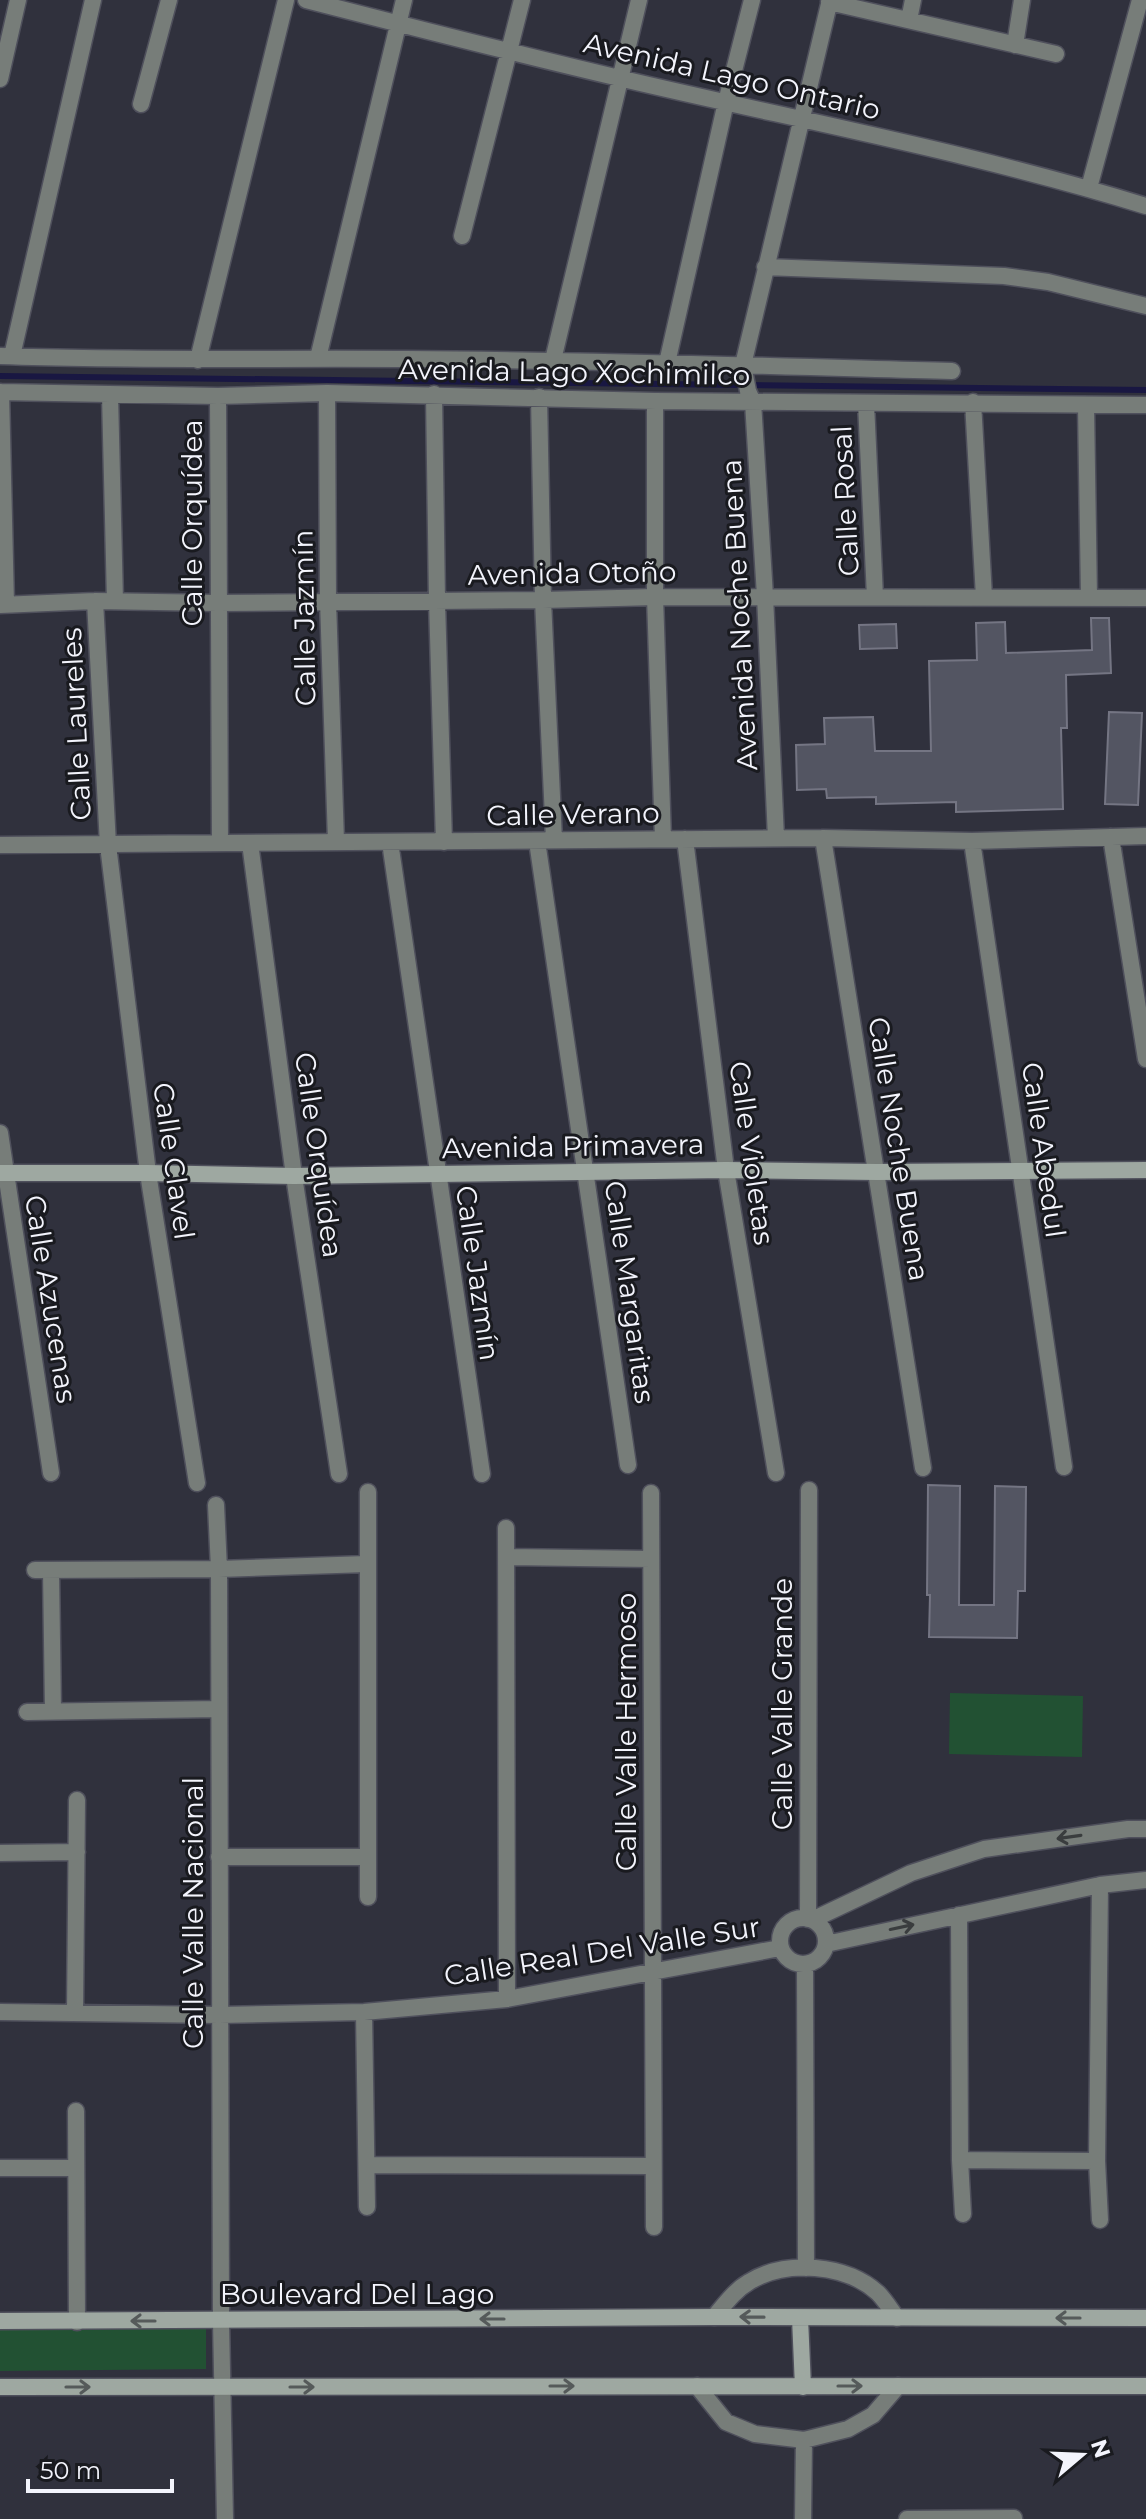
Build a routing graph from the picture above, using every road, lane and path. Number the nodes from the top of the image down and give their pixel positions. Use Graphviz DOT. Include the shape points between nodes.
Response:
graph roads {
  1 [pos="18,0"];
  2 [pos="93,0"];
  3 [pos="169,0"];
  4 [pos="286,0"];
  5 [pos="306,0"];
  6 [pos="404,0"];
  7 [pos="522,0"];
  8 [pos="639,0"];
  9 [pos="752,0"];
  10 [pos="913,0"];
  11 [pos="1022,0"];
  12 [pos="1140,0"];
  13 [pos="830,1"];
  14 [pos="909,20"];
  15 [pos="399,23"];
  16 [pos="1015,45"];
  17 [pos="509,50"];
  18 [pos="1056,54"];
  19 [pos="0,79"];
  20 [pos="620,79"];
  21 [pos="726,102"];
  22 [pos="141,104"];
  23 [pos="801,118"];
  24 [pos="1089,188"];
  25 [pos="1146,206"];
  26 [pos="462,236"];
  27 [pos="765,267"];
  28 [pos="1146,306"];
  29 [pos="6,356"];
  30 [pos="318,358"];
  31 [pos="198,360"];
  32 [pos="553,360"];
  33 [pos="667,363"];
  34 [pos="952,371"];
  35 [pos="748,384"];
  36 [pos="0,392"];
  37 [pos="327,393"];
  38 [pos="434,394"];
  39 [pos="110,395"];
  40 [pos="218,396"];
  41 [pos="539,397"];
  42 [pos="655,401"];
  43 [pos="973,402"];
  44 [pos="866,403"];
  45 [pos="1146,405"];
  46 [pos="1086,406"];
  47 [pos="765,596"];
  48 [pos="655,597"];
  49 [pos="875,597"];
  50 [pos="984,597"];
  51 [pos="1089,598"];
  52 [pos="1146,598"];
  53 [pos="543,600"];
  54 [pos="95,601"];
  55 [pos="115,601"];
  56 [pos="328,601"];
  57 [pos="437,601"];
  58 [pos="217,603"];
  59 [pos="3,604"];
  60 [pos="1146,836"];
  61 [pos="1111,837"];
  62 [pos="776,838"];
  63 [pos="823,838"];
  64 [pos="663,839"];
  65 [pos="685,839"];
  66 [pos="336,841"];
  67 [pos="545,841"];
  68 [pos="972,841"];
  69 [pos="220,842"];
  70 [pos="390,842"];
  71 [pos="444,842"];
  72 [pos="250,843"];
  73 [pos="0,845"];
  74 [pos="108,845"];
  75 [pos="1146,1059"];
  76 [pos="0,1133"];
  77 [pos="726,1170"];
  78 [pos="1146,1170"];
  79 [pos="1020,1171"];
  80 [pos="587,1172"];
  81 [pos="877,1172"];
  82 [pos="3,1173"];
  83 [pos="148,1173"];
  84 [pos="438,1174"];
  85 [pos="294,1176"];
  86 [pos="628,1465"];
  87 [pos="1064,1467"];
  88 [pos="923,1468"];
  89 [pos="51,1473"];
  90 [pos="776,1473"];
  91 [pos="339,1474"];
  92 [pos="482,1474"];
  93 [pos="197,1483"];
  94 [pos="809,1490"];
  95 [pos="368,1492"];
  96 [pos="651,1493"];
  97 [pos="216,1505"];
  98 [pos="506,1528"];
  99 [pos="507,1557"];
  100 [pos="651,1559"];
  101 [pos="367,1564"];
  102 [pos="219,1569"];
  103 [pos="218,1709"];
  104 [pos="27,1712"];
  105 [pos="53,1712"];
  106 [pos="77,1800"];
  107 [pos="1146,1829"];
  108 [pos="77,1852"];
  109 [pos="0,1853"];
  110 [pos="219,1857"];
  111 [pos="367,1857"];
  112 [pos="1146,1880"];
  113 [pos="1100,1885"];
  114 [pos="368,1897"];
  115 [pos="959,1915"];
  116 [pos="810,1919"];
  117 [pos="826,1944"];
  118 [pos="780,1948"];
  119 [pos="805,1964"];
  120 [pos="653,1972"];
  121 [pos="507,1999"];
  122 [pos="0,2012"];
  123 [pos="364,2012"];
  124 [pos="75,2013"];
  125 [pos="219,2015"];
  126 [pos="76,2111"];
  127 [pos="960,2160"];
  128 [pos="1097,2161"];
  129 [pos="367,2165"];
  130 [pos="653,2166"];
  131 [pos="0,2168"];
  132 [pos="75,2168"];
  133 [pos="367,2207"];
  134 [pos="963,2214"];
  135 [pos="1100,2220"];
  136 [pos="654,2227"];
  137 [pos="806,2268"];
  138 [pos="714,2317"];
  139 [pos="800,2318"];
  140 [pos="897,2318"];
  141 [pos="1146,2318"];
  142 [pos="0,2321"];
  143 [pos="221,2321"];
  144 [pos="77,2322"];
  145 [pos="697,2386"];
  146 [pos="898,2386"];
  147 [pos="1146,2386"];
  148 [pos="0,2387"];
  149 [pos="803,2387"];
  150 [pos="224,2388"];
  151 [pos="804,2440"];
  152 [pos="1014,2518"];
  153 [pos="225,2519"];
  154 [pos="803,2519"];
  155 [pos="907,2519"];
  1 -- 19 [label="street"];
  2 -- 29 [label="street"];
  3 -- 22 [label="street"];
  4 -- 31 [label="street"];
  5 -- 15 [label="street, Avenida Lago Ontario"];
  6 -- 15 [label="street"];
  7 -- 17 [label="street"];
  8 -- 20 [label="street"];
  9 -- 21 [label="street"];
  10 -- 14 [label="street"];
  11 -- 16 [label="street"];
  12 -- 24 [label="street"];
  13 -- 14 [label="street"];
  13 -- 23 [label="street, Avenida Noche Buena"];
  14 -- 16 [label="street"];
  15 -- 17 [label="street, Avenida Lago Ontario"];
  15 -- 30 [label="street"];
  16 -- 18 [label="street"];
  17 -- 20 [label="street, Avenida Lago Ontario"];
  17 -- 26 [label="street"];
  20 -- 21 [label="street, Avenida Lago Ontario"];
  20 -- 32 [label="street"];
  21 -- 23 [label="street, Avenida Lago Ontario"];
  21 -- 33 [label="street"];
  23 -- 24 [label="street, Avenida Lago Ontario"];
  23 -- 27 [label="street, Avenida Noche Buena"];
  24 -- 25 [label="street, Avenida Lago Ontario"];
  27 -- 28 [label="street" via="1004,276"];
  27 -- 35 [label="street, Avenida Noche Buena"];
  29 -- 31 [label="street, Avenida Lago Xochimilco"];
  30 -- 31 [label="street, Avenida Lago Xochimilco"];
  30 -- 32 [label="street, Avenida Lago Xochimilco"];
  32 -- 33 [label="street, Avenida Lago Xochimilco"];
  33 -- 35 [label="street, Avenida Lago Xochimilco"];
  34 -- 35 [label="street, Avenida Lago Xochimilco"];
  35 -- 42 [label="street, Avenida Lago Xochimilco"];
  35 -- 44 [label="street, Avenida Lago Xochimilco"];
  35 -- 47 [label="street, Avenida Noche Buena"];
  36 -- 39 [label="street, Avenida Lago Xochimilco"];
  36 -- 59 [label="street"];
  37 -- 38 [label="street, Avenida Lago Xochimilco"];
  37 -- 40 [label="street, Avenida Lago Xochimilco"];
  37 -- 56 [label="street, Calle Jazmín"];
  38 -- 41 [label="street, Avenida Lago Xochimilco"];
  38 -- 57 [label="street"];
  39 -- 40 [label="street, Avenida Lago Xochimilco"];
  39 -- 55 [label="street, Calle Laureles"];
  40 -- 58 [label="street, Calle Orquídea"];
  41 -- 42 [label="street, Avenida Lago Xochimilco"];
  41 -- 53 [label="street, Calle Margaritas"];
  42 -- 48 [label="street"];
  43 -- 44 [label="street, Avenida Lago Xochimilco"];
  43 -- 46 [label="street, Avenida Lago Xochimilco"];
  43 -- 50 [label="street"];
  44 -- 49 [label="street, Calle Rosal"];
  45 -- 46 [label="street, Avenida Lago Xochimilco"];
  46 -- 51 [label="street"];
  47 -- 48 [label="street, Avenida Otoño"];
  47 -- 49 [label="street, Avenida Otoño"];
  47 -- 62 [label="street, Avenida Noche Buena"];
  48 -- 53 [label="street, Avenida Otoño"];
  48 -- 64 [label="street"];
  49 -- 50 [label="street, Avenida Otoño"];
  50 -- 51 [label="street, Avenida Otoño"];
  51 -- 52 [label="street, Avenida Otoño"];
  53 -- 57 [label="street, Avenida Otoño"];
  53 -- 67 [label="street, Calle Margaritas"];
  54 -- 55 [label="street, Avenida Otoño"];
  54 -- 59 [label="street, Avenida Otoño"];
  54 -- 74 [label="street, Calle Laureles"];
  55 -- 58 [label="street, Avenida Otoño"];
  56 -- 57 [label="street, Avenida Otoño"];
  56 -- 58 [label="street, Avenida Otoño"];
  56 -- 66 [label="street, Calle Jazmín"];
  57 -- 71 [label="street"];
  58 -- 69 [label="street, Calle Orquídea"];
  60 -- 61 [label="street, Calle Verano"];
  61 -- 68 [label="street, Calle Verano"];
  61 -- 75 [label="street"];
  62 -- 63 [label="street, Calle Verano"];
  62 -- 65 [label="street, Calle Verano"];
  63 -- 68 [label="street, Calle Verano"];
  63 -- 81 [label="street, Calle Noche Buena"];
  64 -- 65 [label="street, Calle Verano"];
  64 -- 67 [label="street, Calle Verano"];
  65 -- 77 [label="street, Calle Violetas"];
  66 -- 70 [label="street, Calle Verano"];
  66 -- 72 [label="street, Calle Verano"];
  67 -- 71 [label="street, Calle Verano"];
  67 -- 80 [label="street, Calle Margaritas"];
  68 -- 79 [label="street, Calle Abedul"];
  69 -- 72 [label="street, Calle Verano"];
  69 -- 74 [label="street, Calle Verano"];
  70 -- 71 [label="street, Calle Verano"];
  70 -- 84 [label="street, Calle Jazmín"];
  72 -- 85 [label="street, Calle Orquídea"];
  73 -- 74 [label="street, Calle Verano"];
  74 -- 83 [label="street, Calle Clavel"];
  76 -- 82 [label="street, Calle Azucenas"];
  77 -- 80 [label="street, Avenida Primavera"];
  77 -- 81 [label="street, Avenida Primavera"];
  77 -- 90 [label="street, Calle Violetas"];
  78 -- 79 [label="street, Avenida Primavera"];
  79 -- 81 [label="street, Avenida Primavera"];
  79 -- 87 [label="street, Calle Abedul"];
  80 -- 84 [label="street, Avenida Primavera"];
  80 -- 86 [label="street, Calle Margaritas"];
  81 -- 88 [label="street, Calle Noche Buena"];
  82 -- 83 [label="street, Avenida Primavera"];
  82 -- 89 [label="street, Calle Azucenas"];
  83 -- 85 [label="street, Avenida Primavera"];
  83 -- 93 [label="street, Calle Clavel"];
  84 -- 85 [label="street, Avenida Primavera"];
  84 -- 92 [label="street, Calle Jazmín"];
  85 -- 91 [label="street, Calle Orquídea"];
  94 -- 116 [label="street, Calle Valle Grande"];
  95 -- 101 [label="street"];
  96 -- 100 [label="street, Calle Valle Hermoso"];
  97 -- 102 [label="street, Calle Valle Nacional"];
  98 -- 99 [label="street"];
  99 -- 100 [label="street"];
  99 -- 121 [label="street"];
  100 -- 120 [label="street, Calle Valle Hermoso"];
  101 -- 102 [label="street"];
  101 -- 111 [label="street"];
  102 -- 103 [label="street, Calle Valle Nacional"];
  102 -- 105 [label="street" via="43,1570"];
  103 -- 105 [label="street"];
  103 -- 110 [label="street, Calle Valle Nacional"];
  104 -- 105 [label="street"];
  106 -- 108 [label="street"];
  107 -- 116 [label="street, one-way" via="984,1849 911,1873"];
  108 -- 109 [label="street"];
  108 -- 124 [label="street"];
  110 -- 111 [label="street"];
  110 -- 125 [label="street, Calle Valle Nacional"];
  111 -- 114 [label="street"];
  112 -- 113 [label="street"];
  113 -- 115 [label="street"];
  113 -- 128 [label="street"];
  117 -- 115 [label="street, one-way"];
  115 -- 127 [label="street"];
  116 -- 117 [label="street" via="823,1930"];
  116 -- 118 [label="street" via="789,1922 779,1938"];
  117 -- 119 [label="street" via="815,1961"];
  118 -- 119 [label="street" via="785,1957"];
  118 -- 120 [label="street, Calle Real Del Valle Sur"];
  119 -- 137 [label="street"];
  120 -- 121 [label="street, Calle Real Del Valle Sur"];
  120 -- 130 [label="street, Calle Valle Hermoso"];
  121 -- 123 [label="street, Calle Real Del Valle Sur"];
  122 -- 124 [label="street, Calle Real Del Valle Sur"];
  123 -- 125 [label="street, Calle Real Del Valle Sur"];
  123 -- 129 [label="street"];
  124 -- 125 [label="street, Calle Real Del Valle Sur"];
  125 -- 143 [label="street, Calle Valle Nacional"];
  126 -- 132 [label="street"];
  127 -- 128 [label="street"];
  127 -- 134 [label="street"];
  128 -- 135 [label="street"];
  129 -- 130 [label="street"];
  129 -- 133 [label="street"];
  130 -- 136 [label="street, Calle Valle Hermoso"];
  131 -- 132 [label="street"];
  132 -- 144 [label="street"];
  137 -- 138 [label="street" via="751,2281"];
  137 -- 140 [label="street" via="826,2269 864,2284"];
  139 -- 138 [label="street, Boulevard Del Lago, one-way"];
  138 -- 143 [label="street, Boulevard Del Lago, one-way"];
  139 -- 140 [label="street, Boulevard Del Lago"];
  139 -- 149 [label="street"];
  141 -- 140 [label="street, Boulevard Del Lago, one-way"];
  142 -- 144 [label="street, Boulevard Del Lago"];
  143 -- 144 [label="street, Boulevard Del Lago, one-way"];
  143 -- 150 [label="street, Calle Valle Nacional"];
  145 -- 149 [label="street"];
  150 -- 145 [label="street, one-way"];
  145 -- 151 [label="street" via="726,2422 755,2434"];
  146 -- 147 [label="street"];
  149 -- 146 [label="street, one-way"];
  146 -- 151 [label="street" via="873,2415 848,2429"];
  148 -- 150 [label="street, one-way"];
  150 -- 153 [label="street, Calle Valle Nacional"];
  151 -- 154 [label="street"];
  152 -- 155 [label="street"];
}
